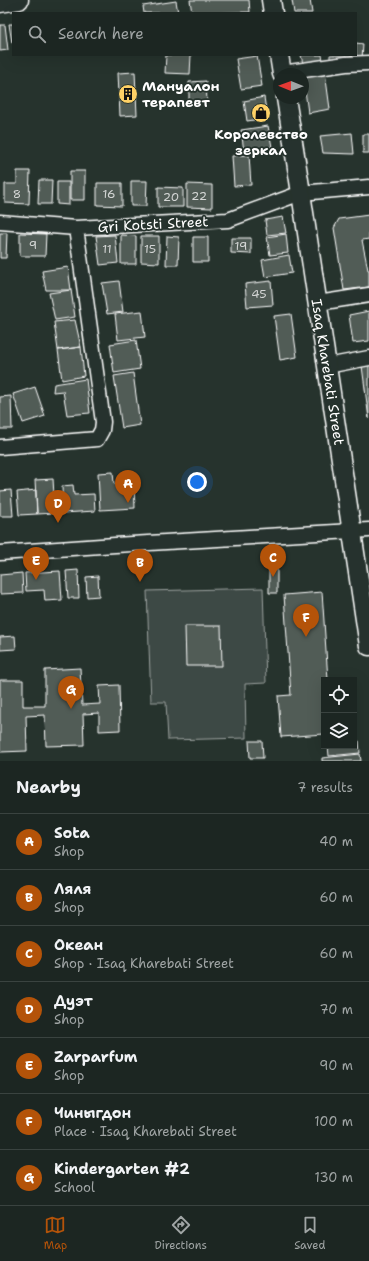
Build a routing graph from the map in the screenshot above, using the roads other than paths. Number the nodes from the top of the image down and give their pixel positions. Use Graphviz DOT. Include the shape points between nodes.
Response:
graph roads {
  1 [pos="19,0"];
  2 [pos="271,0"];
  3 [pos="0,3"];
  4 [pos="273,12"];
  5 [pos="279,56"];
  6 [pos="369,63"];
  7 [pos="281,68"];
  8 [pos="309,69"];
  9 [pos="287,104"];
  10 [pos="369,187"];
  11 [pos="302,192"];
  12 [pos="0,222"];
  13 [pos="76,228"];
  14 [pos="369,295"];
  15 [pos="318,303"];
  16 [pos="369,358"];
  17 [pos="327,366"];
  18 [pos="0,447"];
  19 [pos="361,531"];
  20 [pos="0,553"];
  21 [pos="369,646"];
  1 -- 3 [label="main road"];
  2 -- 4 [label="main road"];
  5 -- 7 [label="main road"];
  6 -- 8 [label="street"];
  9 -- 11 [label="main road, Isaq Kharebati Street"];
  10 -- 11 [label="street, Gri Kotsti Street"];
  11 -- 13 [label="street, Gri Kotsti Street" via="228,220"];
  11 -- 15 [label="main road, Isaq Kharebati Street"];
  12 -- 13 [label="street, Gri Kotsti Street"];
  13 -- 18 [label="street" via="103,422 102,430 97,439"];
  14 -- 15 [label="street"];
  15 -- 17 [label="main road, Isaq Kharebati Street"];
  16 -- 17 [label="street"];
  17 -- 19 [label="main road, Isaq Kharebati Street"];
  19 -- 20 [label="street"];
  19 -- 21 [label="main road, Isaq Kharebati Street"];
}
